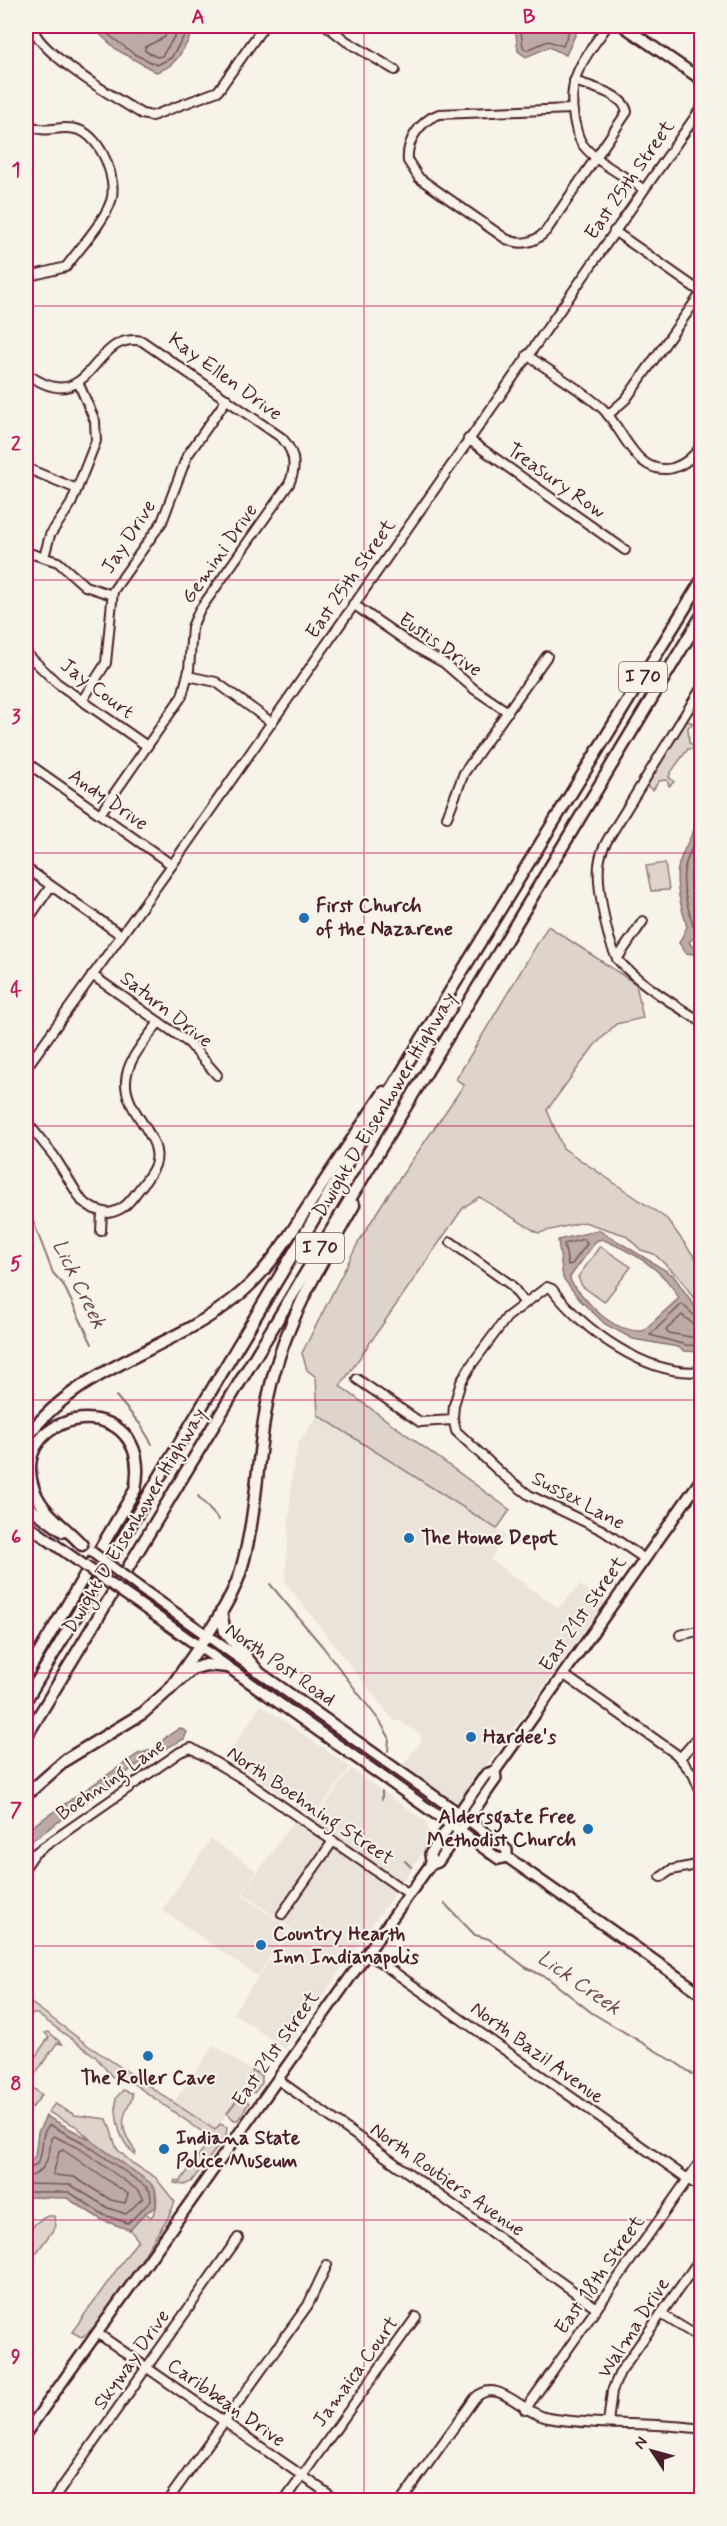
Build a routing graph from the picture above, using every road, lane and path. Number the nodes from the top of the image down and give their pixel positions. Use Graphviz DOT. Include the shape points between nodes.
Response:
graph roads {
  1 [pos="33,26"];
  2 [pos="264,26"];
  3 [pos="327,26"];
  4 [pos="607,26"];
  5 [pos="623,26"];
  6 [pos="395,70"];
  7 [pos="702,80"];
  8 [pos="574,81"];
  9 [pos="702,107"];
  10 [pos="572,109"];
  11 [pos="26,123"];
  12 [pos="598,157"];
  13 [pos="644,189"];
  14 [pos="614,231"];
  15 [pos="26,277"];
  16 [pos="701,292"];
  17 [pos="527,356"];
  18 [pos="26,373"];
  19 [pos="78,382"];
  20 [pos="227,399"];
  21 [pos="608,415"];
  22 [pos="468,439"];
  23 [pos="702,445"];
  24 [pos="26,468"];
  25 [pos="294,472"];
  26 [pos="77,489"];
  27 [pos="625,550"];
  28 [pos="26,552"];
  29 [pos="44,557"];
  30 [pos="702,580"];
  31 [pos="112,595"];
  32 [pos="353,604"];
  33 [pos="702,615"];
  34 [pos="29,656"];
  35 [pos="547,656"];
  36 [pos="188,676"];
  37 [pos="702,687"];
  38 [pos="82,700"];
  39 [pos="508,712"];
  40 [pos="271,722"];
  41 [pos="147,746"];
  42 [pos="26,762"];
  43 [pos="100,814"];
  44 [pos="447,817"];
  45 [pos="172,865"];
  46 [pos="26,868"];
  47 [pos="51,886"];
  48 [pos="643,921"];
  49 [pos="26,922"];
  50 [pos="121,935"];
  51 [pos="617,959"];
  52 [pos="464,970"];
  53 [pos="92,975"];
  54 [pos="159,1022"];
  55 [pos="702,1022"];
  56 [pos="448,1035"];
  57 [pos="26,1068"];
  58 [pos="217,1075"];
  59 [pos="26,1122"];
  60 [pos="102,1212"];
  61 [pos="100,1231"];
  62 [pos="451,1242"];
  63 [pos="524,1302"];
  64 [pos="702,1371"];
  65 [pos="357,1379"];
  66 [pos="453,1420"];
  67 [pos="26,1438"];
  68 [pos="702,1478"];
  69 [pos="26,1505"];
  70 [pos="26,1524"];
  71 [pos="82,1545"];
  72 [pos="645,1559"];
  73 [pos="221,1612"];
  74 [pos="702,1630"];
  75 [pos="205,1634"];
  76 [pos="680,1635"];
  77 [pos="198,1646"];
  78 [pos="228,1667"];
  79 [pos="258,1671"];
  80 [pos="563,1674"];
  81 [pos="26,1675"];
  82 [pos="169,1690"];
  83 [pos="26,1700"];
  84 [pos="702,1733"];
  85 [pos="26,1737"];
  86 [pos="191,1748"];
  87 [pos="680,1758"];
  88 [pos="495,1771"];
  89 [pos="406,1775"];
  90 [pos="399,1790"];
  91 [pos="26,1795"];
  92 [pos="702,1795"];
  93 [pos="459,1813"];
  94 [pos="468,1819"];
  95 [pos="450,1825"];
  96 [pos="460,1831"];
  97 [pos="333,1841"];
  98 [pos="507,1857"];
  99 [pos="431,1862"];
  100 [pos="702,1864"];
  101 [pos="26,1866"];
  102 [pos="661,1876"];
  103 [pos="409,1894"];
  104 [pos="282,1914"];
  105 [pos="367,1953"];
  106 [pos="702,1994"];
  107 [pos="277,2079"];
  108 [pos="702,2159"];
  109 [pos="687,2180"];
  110 [pos="702,2189"];
  111 [pos="238,2238"];
  112 [pos="702,2256"];
  113 [pos="327,2265"];
  114 [pos="597,2308"];
  115 [pos="661,2314"];
  116 [pos="416,2317"];
  117 [pos="97,2333"];
  118 [pos="702,2339"];
  119 [pos="147,2368"];
  120 [pos="525,2410"];
  121 [pos="224,2422"];
  122 [pos="608,2423"];
  123 [pos="702,2429"];
  124 [pos="26,2433"];
  125 [pos="302,2476"];
  126 [pos="53,2500"];
  127 [pos="168,2500"];
  128 [pos="285,2500"];
  129 [pos="337,2500"];
  130 [pos="402,2500"];
  1 -- 2 [label="street" via="37,38 87,80 142,114 152,116 218,91"];
  3 -- 6 [label="street"];
  4 -- 8 [label="street" via="580,64"];
  5 -- 7 [label="main road"];
  8 -- 10 [label="street"];
  8 -- 12 [label="street" via="608,94 627,110"];
  9 -- 13 [label="street, East 25th Street"];
  10 -- 12 [label="street" via="580,141"];
  10 -- 12 [label="street" via="439,114 427,119 417,131 407,159 419,178 506,239 523,243 546,231"];
  11 -- 15 [label="street" via="43,131 80,130 95,140 105,157 111,200 65,268"];
  12 -- 13 [label="street"];
  13 -- 14 [label="street, East 25th Street"];
  14 -- 16 [label="street"];
  14 -- 17 [label="street, East 25th Street"];
  16 -- 21 [label="street" via="626,399"];
  17 -- 21 [label="street"];
  17 -- 22 [label="street, East 25th Street"];
  18 -- 19 [label="street" via="53,387"];
  19 -- 20 [label="street, Kay Ellen Drive" via="90,374 114,345 137,340 153,346"];
  19 -- 26 [label="street" via="97,435"];
  20 -- 25 [label="street, Kay Ellen Drive" via="285,441 293,457"];
  20 -- 31 [label="street, Jay Drive" via="188,456 162,522"];
  21 -- 23 [label="street" via="636,455 648,465 669,469 688,460"];
  22 -- 27 [label="street, Treasury Row"];
  22 -- 32 [label="street, East 25th Street"];
  24 -- 26 [label="street"];
  25 -- 36 [label="street, Gemini Drive" via="199,611 192,627"];
  26 -- 29 [label="street" via="51,532"];
  28 -- 29 [label="street"];
  29 -- 31 [label="street" via="60,564 85,586"];
  30 -- 52 [label="highway, Dwight D Eisenhower Highway / I 70"];
  31 -- 38 [label="street, Jay Drive" via="106,663"];
  32 -- 39 [label="street, Eustis Drive" via="444,663"];
  32 -- 40 [label="street, East 25th Street"];
  33 -- 56 [label="highway, Dwight D Eisenhower Highway / I 70"];
  34 -- 38 [label="street, Jay Court"];
  35 -- 39 [label="street"];
  36 -- 40 [label="street" via="216,682"];
  36 -- 41 [label="street, Gemini Drive" via="182,696"];
  37 -- 51 [label="street" via="603,849 599,882"];
  38 -- 41 [label="street, Jay Court"];
  39 -- 44 [label="street" via="464,773"];
  40 -- 45 [label="street, East 25th Street"];
  41 -- 43 [label="street, Gemini Drive"];
  42 -- 43 [label="street, Andy Drive"];
  43 -- 45 [label="street, Andy Drive"];
  45 -- 50 [label="street, East 25th Street"];
  46 -- 47 [label="street"];
  47 -- 49 [label="street"];
  47 -- 50 [label="street"];
  48 -- 51 [label="street"];
  50 -- 53 [label="street, East 25th Street"];
  51 -- 55 [label="street" via="629,972"];
  52 -- 67 [label="highway" via="261,1273 238,1296 209,1316 69,1393"];
  52 -- 83 [label="highway, Dwight D Eisenhower Highway / I 70"];
  53 -- 54 [label="street, Saturn Drive"];
  53 -- 57 [label="street, East 25th Street"];
  54 -- 58 [label="street, Saturn Drive" via="193,1047"];
  54 -- 60 [label="street" via="132,1061 126,1085 129,1104 153,1142 155,1164 127,1204 114,1212"];
  56 -- 73 [label="highway" via="311,1282 285,1338 266,1404 247,1551 238,1580"];
  56 -- 85 [label="highway, Dwight D Eisenhower Highway / I 70"];
  59 -- 60 [label="street" via="54,1156 82,1201"];
  60 -- 61 [label="street"];
  62 -- 63 [label="street" via="511,1285"];
  63 -- 64 [label="street" via="549,1287 581,1322 627,1352 671,1369"];
  63 -- 66 [label="street" via="497,1329 462,1379"];
  65 -- 66 [label="street" via="420,1422"];
  66 -- 72 [label="street, Sussex Lane" via="459,1434 521,1490 602,1530"];
  68 -- 72 [label="main road, East 21st Street"];
  69 -- 71 [label="main road, North Post Road"];
  70 -- 77 [label="main road, North Post Road, bridge"];
  71 -- 75 [label="main road, North Post Road, bridge"];
  71 -- 81 [label="highway" via="39,1501 32,1470 35,1449 46,1433 66,1421 94,1419 111,1424 129,1441 139,1466 135,1490"];
  72 -- 80 [label="main road, East 21st Street"];
  73 -- 75 [label="highway"];
  73 -- 79 [label="highway" via="225,1632"];
  74 -- 76 [label="street"];
  75 -- 77 [label="highway"];
  75 -- 79 [label="main road, North Post Road"];
  77 -- 78 [label="main road, North Post Road"];
  77 -- 82 [label="highway"];
  78 -- 82 [label="highway" via="198,1667"];
  78 -- 90 [label="main road, North Post Road"];
  79 -- 89 [label="main road, North Post Road"];
  80 -- 87 [label="street"];
  80 -- 88 [label="main road, East 21st Street"];
  82 -- 91 [label="highway" via="133,1720 67,1759"];
  84 -- 87 [label="street"];
  86 -- 97 [label="street, North Boehning Street"];
  86 -- 101 [label="street, Boehning Lane" via="35,1853"];
  87 -- 92 [label="street"];
  88 -- 93 [label="main road, East 21st Street" via="486,1774"];
  88 -- 94 [label="main road, East 21st Street" via="496,1779"];
  89 -- 90 [label="main road"];
  89 -- 93 [label="main road, North Post Road"];
  90 -- 95 [label="main road, North Post Road"];
  93 -- 94 [label="main road, North Post Road"];
  93 -- 95 [label="main road, East 21st Street"];
  94 -- 96 [label="main road, East 21st Street"];
  94 -- 98 [label="main road, North Post Road" via="507,1850"];
  95 -- 96 [label="main road, North Post Road"];
  95 -- 99 [label="main road, East 21st Street" via="430,1854"];
  96 -- 98 [label="main road, North Post Road" via="499,1859"];
  96 -- 99 [label="main road, East 21st Street" via="438,1862"];
  97 -- 103 [label="street, North Boehning Street"];
  97 -- 104 [label="street"];
  98 -- 106 [label="main road, North Post Road"];
  99 -- 103 [label="main road, East 21st Street"];
  100 -- 102 [label="street"];
  103 -- 105 [label="main road, East 21st Street"];
  105 -- 107 [label="main road, East 21st Street"];
  105 -- 109 [label="street, North Bazil Avenue"];
  107 -- 114 [label="street, North Routiers Avenue"];
  107 -- 117 [label="main road, East 21st Street"];
  108 -- 109 [label="street, East 18th Street"];
  109 -- 110 [label="street"];
  109 -- 114 [label="street, East 18th Street"];
  111 -- 119 [label="street, Skyway Drive"];
  112 -- 115 [label="street, Walma Drive"];
  113 -- 121 [label="street" via="308,2305"];
  114 -- 120 [label="street, East 18th Street"];
  115 -- 118 [label="street"];
  115 -- 122 [label="street, Walma Drive" via="616,2380"];
  116 -- 125 [label="street, Jamaica Court"];
  117 -- 119 [label="street, Caribbean Drive"];
  117 -- 124 [label="main road, East 21st Street"];
  119 -- 121 [label="street, Caribbean Drive"];
  119 -- 126 [label="street, Skyway Drive"];
  120 -- 122 [label="street" via="548,2418"];
  120 -- 130 [label="street" via="498,2391 479,2394"];
  121 -- 125 [label="street, Caribbean Drive"];
  121 -- 127 [label="street"];
  122 -- 123 [label="street"];
  125 -- 128 [label="street, Jamaica Court"];
  125 -- 129 [label="street, Caribbean Drive"];
}
